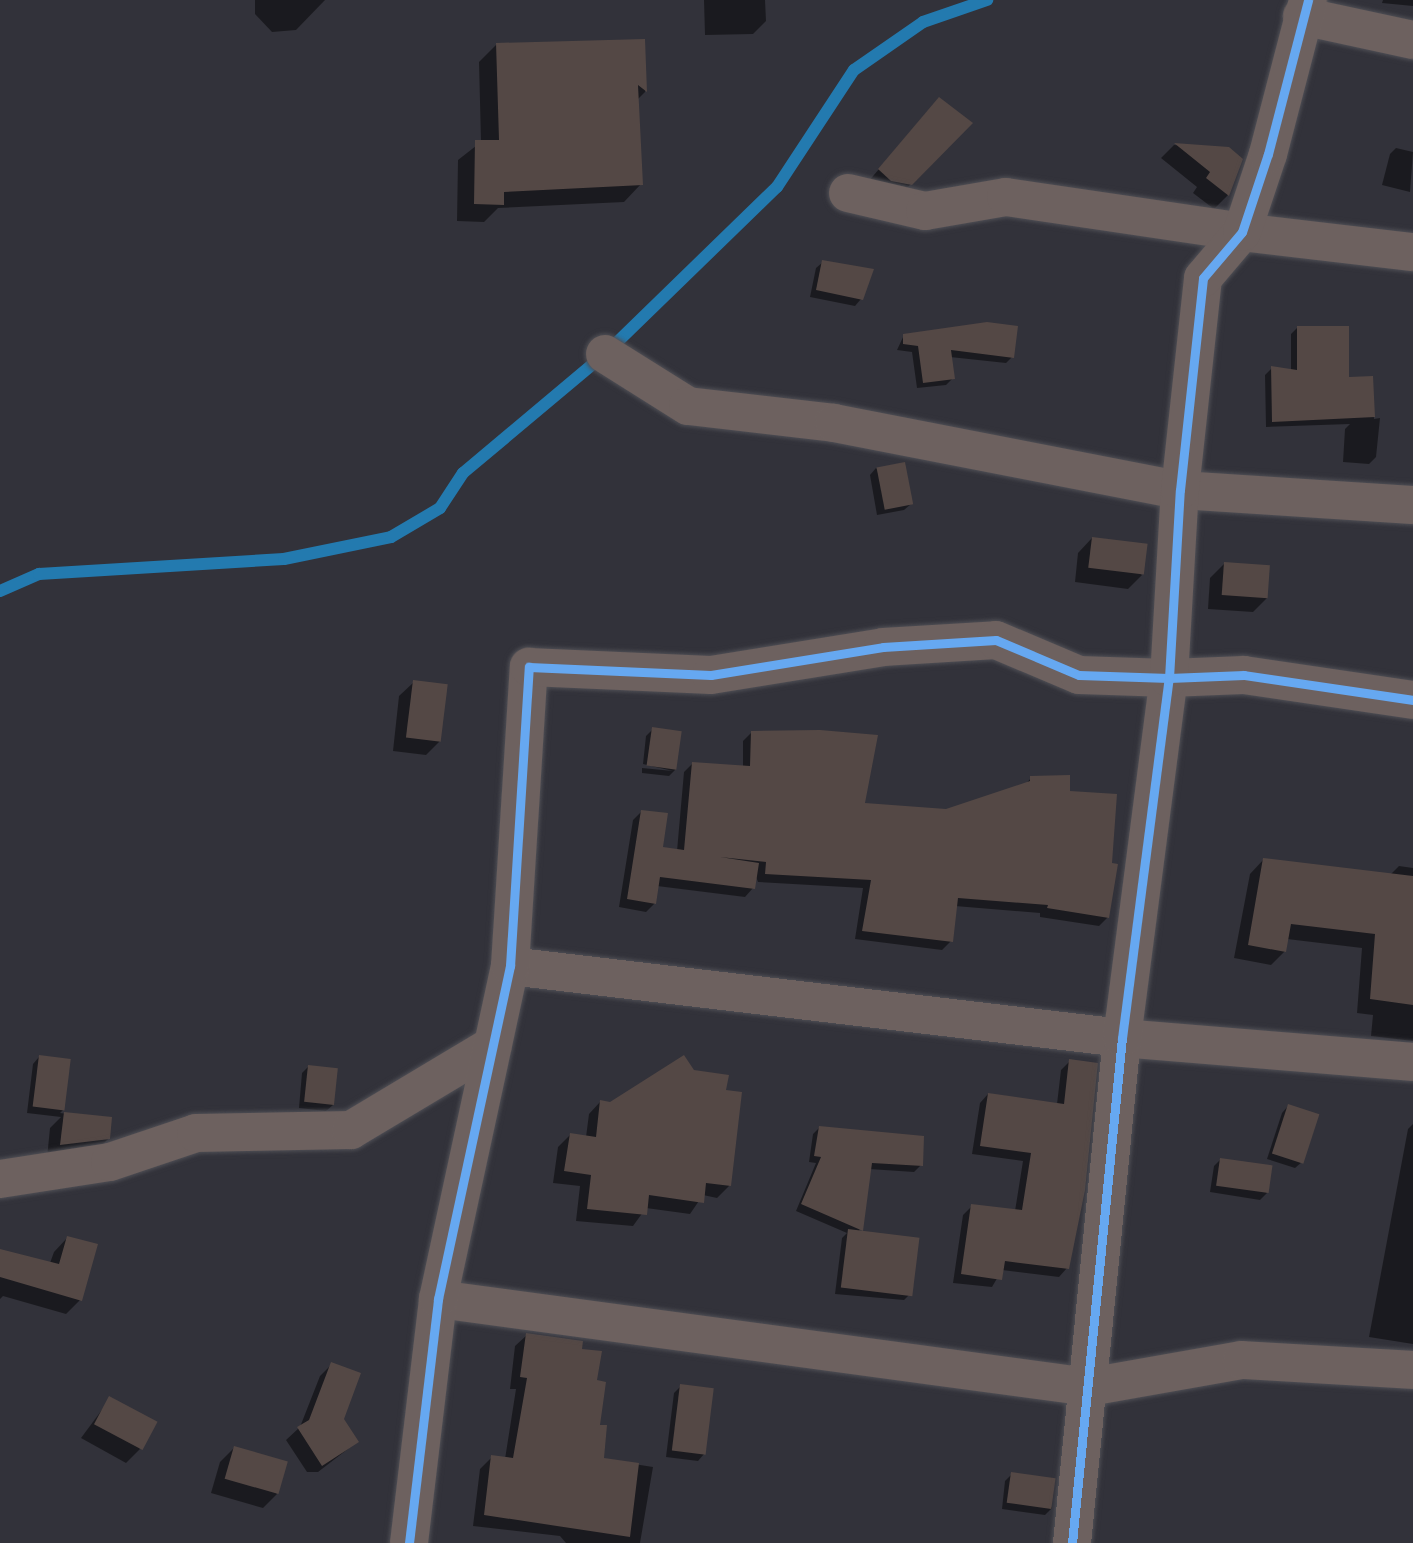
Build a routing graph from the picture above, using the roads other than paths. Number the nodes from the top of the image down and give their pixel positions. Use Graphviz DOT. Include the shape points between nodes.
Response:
graph roads {
  1 [pos="1305,8"];
  2 [pos="1413,40"];
  3 [pos="848,193"];
  4 [pos="1242,232"];
  5 [pos="1413,252"];
  6 [pos="605,354"];
  7 [pos="1180,490"];
  8 [pos="1413,505"];
  9 [pos="1169,678"];
  10 [pos="1413,700"];
  11 [pos="510,966"];
  12 [pos="1122,1038"];
  13 [pos="493,1045"];
  14 [pos="1413,1062"];
  15 [pos="0,1179"];
  16 [pos="438,1299"];
  17 [pos="1413,1370"];
  18 [pos="1089,1387"];
  19 [pos="409,1543"];
  20 [pos="1072,1543"];
  1 -- 2 [label="street"];
  1 -- 4 [label="street" via="1268,154"];
  3 -- 4 [label="street" via="925,211 1006,197"];
  4 -- 5 [label="street"];
  4 -- 7 [label="street" via="1203,278"];
  6 -- 7 [label="street" via="688,406 834,423"];
  7 -- 8 [label="street"];
  7 -- 9 [label="street"];
  9 -- 10 [label="street" via="1244,675"];
  9 -- 11 [label="street" via="1079,675 996,640 883,647 711,675 529,667"];
  9 -- 12 [label="street"];
  11 -- 12 [label="street"];
  11 -- 13 [label="street"];
  12 -- 14 [label="street"];
  12 -- 18 [label="street"];
  13 -- 15 [label="street" via="351,1130 197,1133 110,1161"];
  13 -- 16 [label="street"];
  16 -- 18 [label="street"];
  16 -- 19 [label="street"];
  17 -- 18 [label="street" via="1241,1360"];
  18 -- 20 [label="street"];
}
